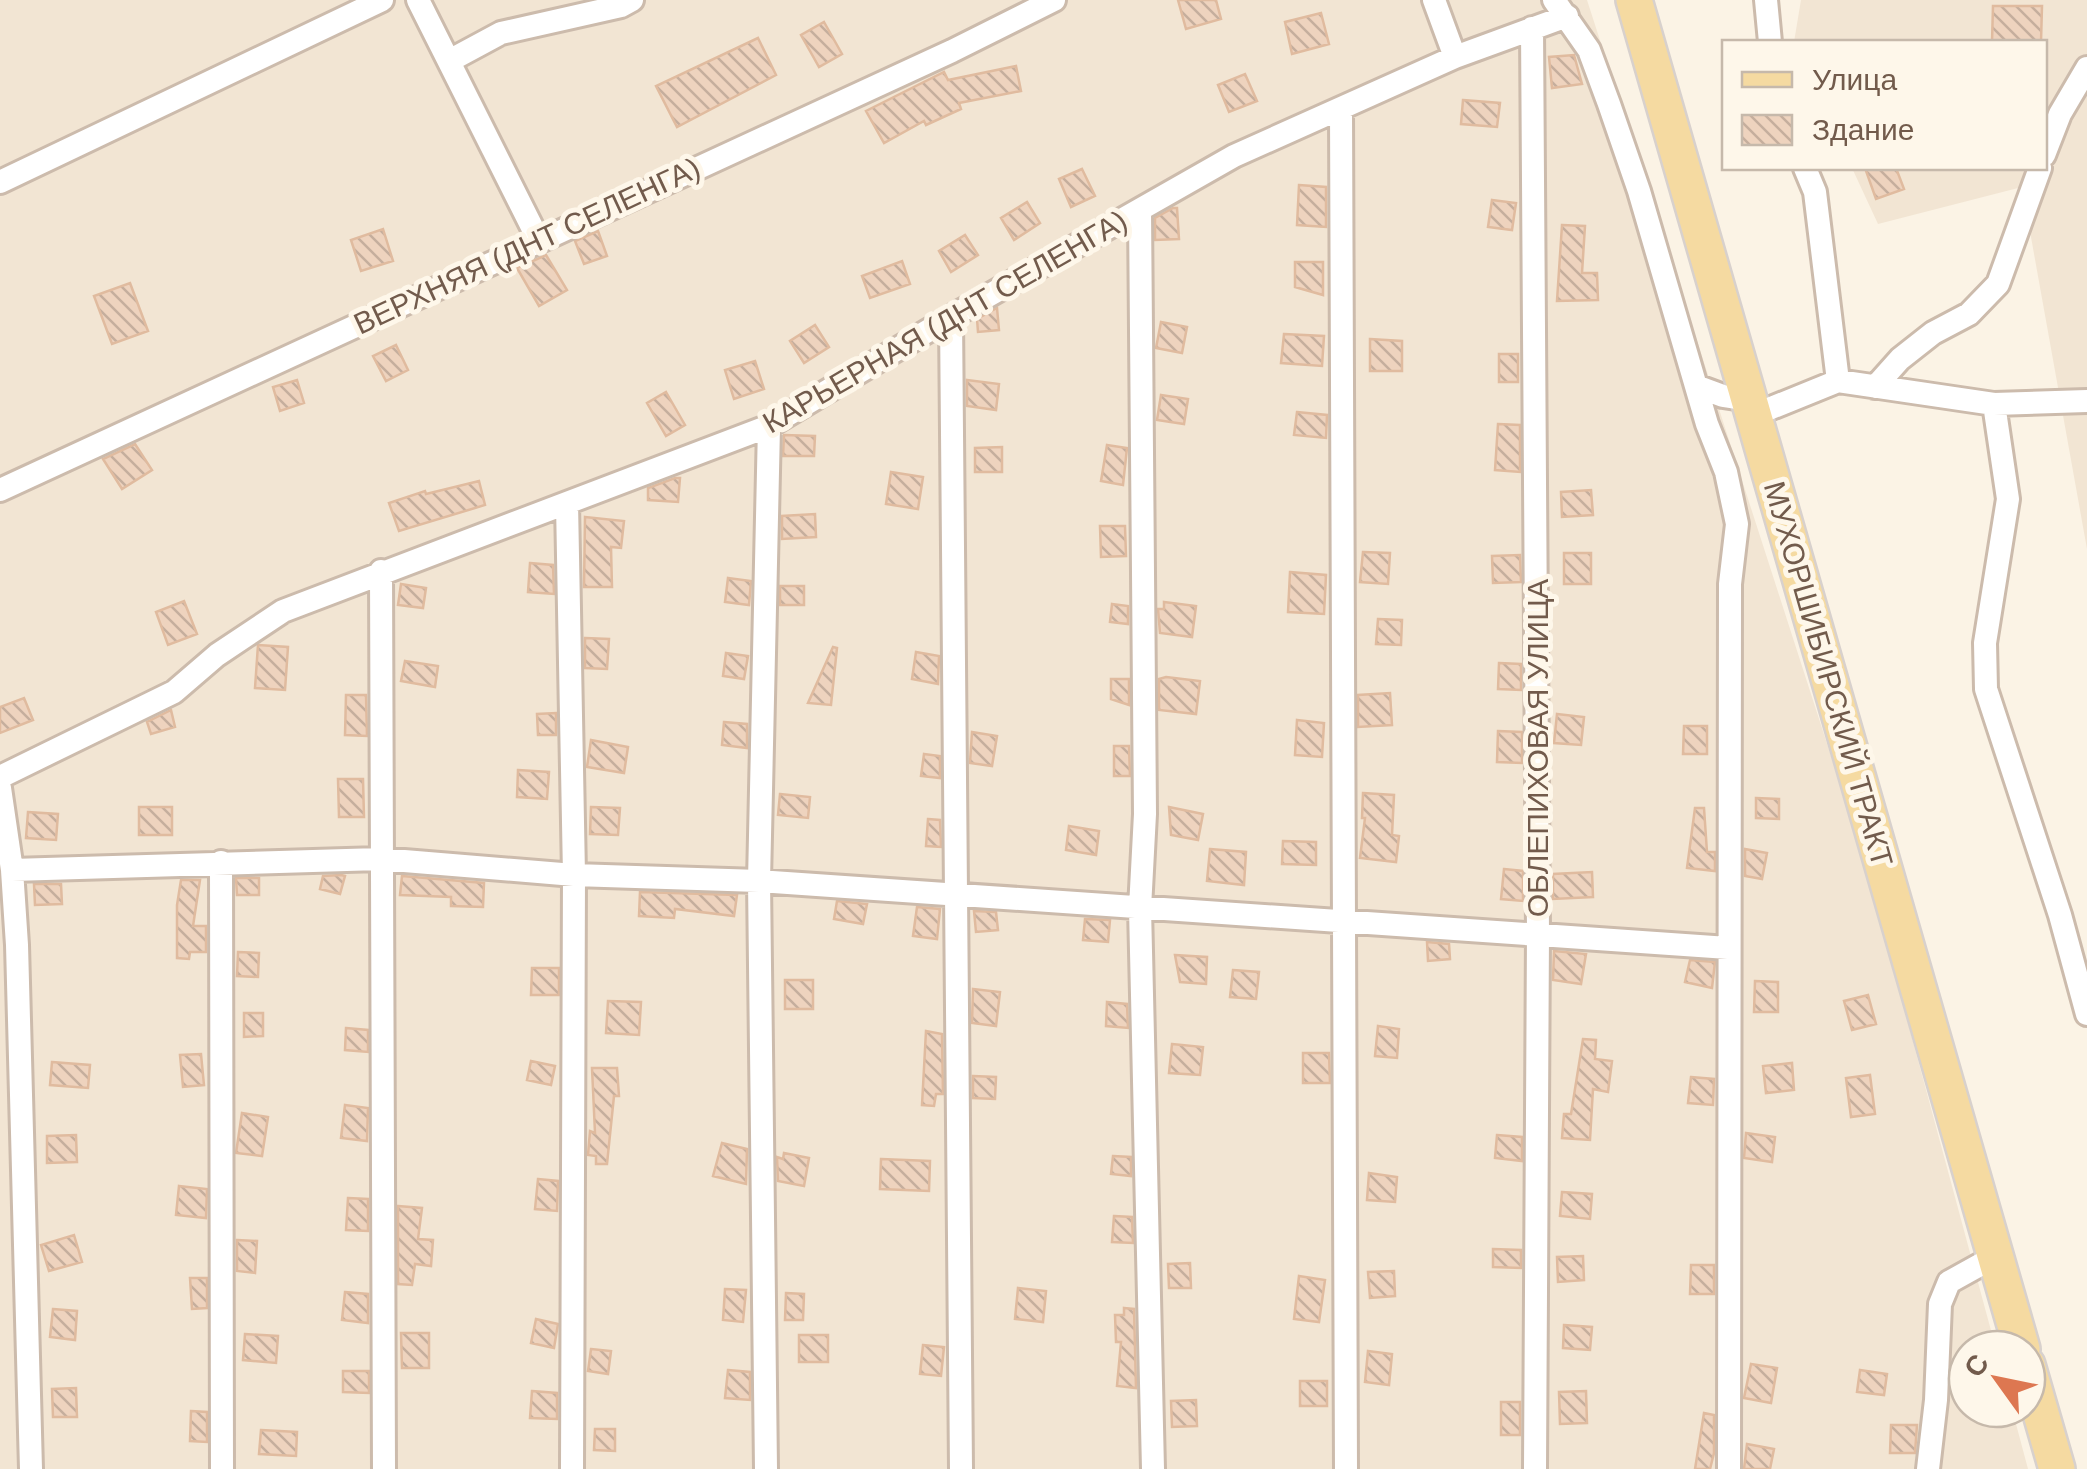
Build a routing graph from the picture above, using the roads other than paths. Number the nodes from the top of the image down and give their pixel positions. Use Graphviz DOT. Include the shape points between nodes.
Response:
graph roads {
  1 [pos="382,0"];
  2 [pos="418,0"];
  3 [pos="632,0"];
  4 [pos="1054,0"];
  5 [pos="1434,0"];
  6 [pos="1634,0"];
  7 [pos="1766,0"];
  8 [pos="1560,8"];
  9 [pos="1532,28"];
  10 [pos="1770,40"];
  11 [pos="1455,57"];
  12 [pos="448,61"];
  13 [pos="2087,68"];
  14 [pos="1341,110"];
  15 [pos="2047,147"];
  16 [pos="1806,170"];
  17 [pos="2039,170"];
  18 [pos="0,182"];
  19 [pos="1140,210"];
  20 [pos="540,241"];
  21 [pos="951,317"];
  22 [pos="1838,381"];
  23 [pos="1696,386"];
  24 [pos="1875,387"];
  25 [pos="2087,402"];
  26 [pos="1994,404"];
  27 [pos="1752,407"];
  28 [pos="769,426"];
  29 [pos="0,490"];
  30 [pos="567,503"];
  31 [pos="381,571"];
  32 [pos="0,777"];
  33 [pos="0,788"];
  34 [pos="380,858"];
  35 [pos="221,862"];
  36 [pos="12,870"];
  37 [pos="574,874"];
  38 [pos="759,881"];
  39 [pos="956,895"];
  40 [pos="1140,908"];
  41 [pos="1344,924"];
  42 [pos="1538,933"];
  43 [pos="8,948"];
  44 [pos="1728,948"];
  45 [pos="2087,1014"];
  46 [pos="22,1120"];
  47 [pos="0,1130"];
  48 [pos="1996,1256"];
  49 [pos="2016,1329"];
  50 [pos="2045,1429"];
  51 [pos="31,1469"];
  52 [pos="222,1469"];
  53 [pos="384,1469"];
  54 [pos="572,1469"];
  55 [pos="766,1469"];
  56 [pos="961,1469"];
  57 [pos="1153,1469"];
  58 [pos="1346,1469"];
  59 [pos="1535,1469"];
  60 [pos="1729,1469"];
  61 [pos="1928,1469"];
  62 [pos="2057,1469"];
  1 -- 18 [label="street"];
  2 -- 12 [label="street"];
  3 -- 12 [label="street" via="501,33"];
  4 -- 20 [label="street, ВЕРХНЯЯ (ДНТ СЕЛЕНГА)"];
  5 -- 11 [label="street"];
  6 -- 27 [label="main road, МУХОРШИБИРСКИЙ ТРАКТ"];
  7 -- 10 [label="street"];
  8 -- 9 [label="street, КАРЬЕРНАЯ (ДНТ СЕЛЕНГА)"];
  8 -- 23 [label="street" via="1589,50 1610,104"];
  9 -- 11 [label="street, КАРЬЕРНАЯ (ДНТ СЕЛЕНГА)"];
  9 -- 42 [label="street, ОБЛЕПИХОВАЯ УЛИЦА"];
  11 -- 14 [label="street, КАРЬЕРНАЯ (ДНТ СЕЛЕНГА)"];
  12 -- 20 [label="street"];
  13 -- 15 [label="street"];
  14 -- 19 [label="street, КАРЬЕРНАЯ (ДНТ СЕЛЕНГА)" via="1234,156"];
  14 -- 41 [label="street"];
  16 -- 22 [label="street" via="1815,192"];
  17 -- 24 [label="street" via="1998,284 1969,314 1900,359"];
  19 -- 21 [label="street, КАРЬЕРНАЯ (ДНТ СЕЛЕНГА)"];
  19 -- 40 [label="street" via="1146,814"];
  20 -- 29 [label="street, ВЕРХНЯЯ (ДНТ СЕЛЕНГА)"];
  21 -- 28 [label="street, КАРЬЕРНАЯ (ДНТ СЕЛЕНГА)"];
  21 -- 39 [label="street"];
  22 -- 24 [label="street"];
  22 -- 27 [label="street"];
  23 -- 27 [label="street"];
  23 -- 44 [label="street" via="1737,524 1730,584"];
  24 -- 26 [label="street"];
  25 -- 26 [label="street"];
  26 -- 45 [label="street" via="2008,500 1985,643 1986,688"];
  27 -- 48 [label="main road, МУХОРШИБИРСКИЙ ТРАКТ"];
  28 -- 30 [label="street, КАРЬЕРНАЯ (ДНТ СЕЛЕНГА)"];
  28 -- 38 [label="street"];
  30 -- 31 [label="street, КАРЬЕРНАЯ (ДНТ СЕЛЕНГА)"];
  30 -- 37 [label="street"];
  31 -- 32 [label="street, КАРЬЕРНАЯ (ДНТ СЕЛЕНГА)" via="283,611 174,692"];
  31 -- 34 [label="street"];
  33 -- 36 [label="street"];
  34 -- 35 [label="street"];
  34 -- 37 [label="street"];
  34 -- 53 [label="street"];
  35 -- 36 [label="street"];
  35 -- 52 [label="street"];
  36 -- 43 [label="street"];
  37 -- 38 [label="street"];
  37 -- 54 [label="street"];
  38 -- 39 [label="street"];
  38 -- 55 [label="street"];
  39 -- 40 [label="street"];
  39 -- 56 [label="street"];
  40 -- 41 [label="street"];
  40 -- 57 [label="street"];
  41 -- 42 [label="street"];
  41 -- 58 [label="street"];
  42 -- 44 [label="street"];
  42 -- 59 [label="street, ОБЛЕПИХОВАЯ УЛИЦА"];
  43 -- 46 [label="street"];
  44 -- 60 [label="street"];
  46 -- 47 [label="street"];
  46 -- 51 [label="street"];
  48 -- 49 [label="main road, МУХОРШИБИРСКИЙ ТРАКТ"];
  48 -- 61 [label="street" via="1949,1282 1940,1304"];
  50 -- 62 [label="main road"];
}
